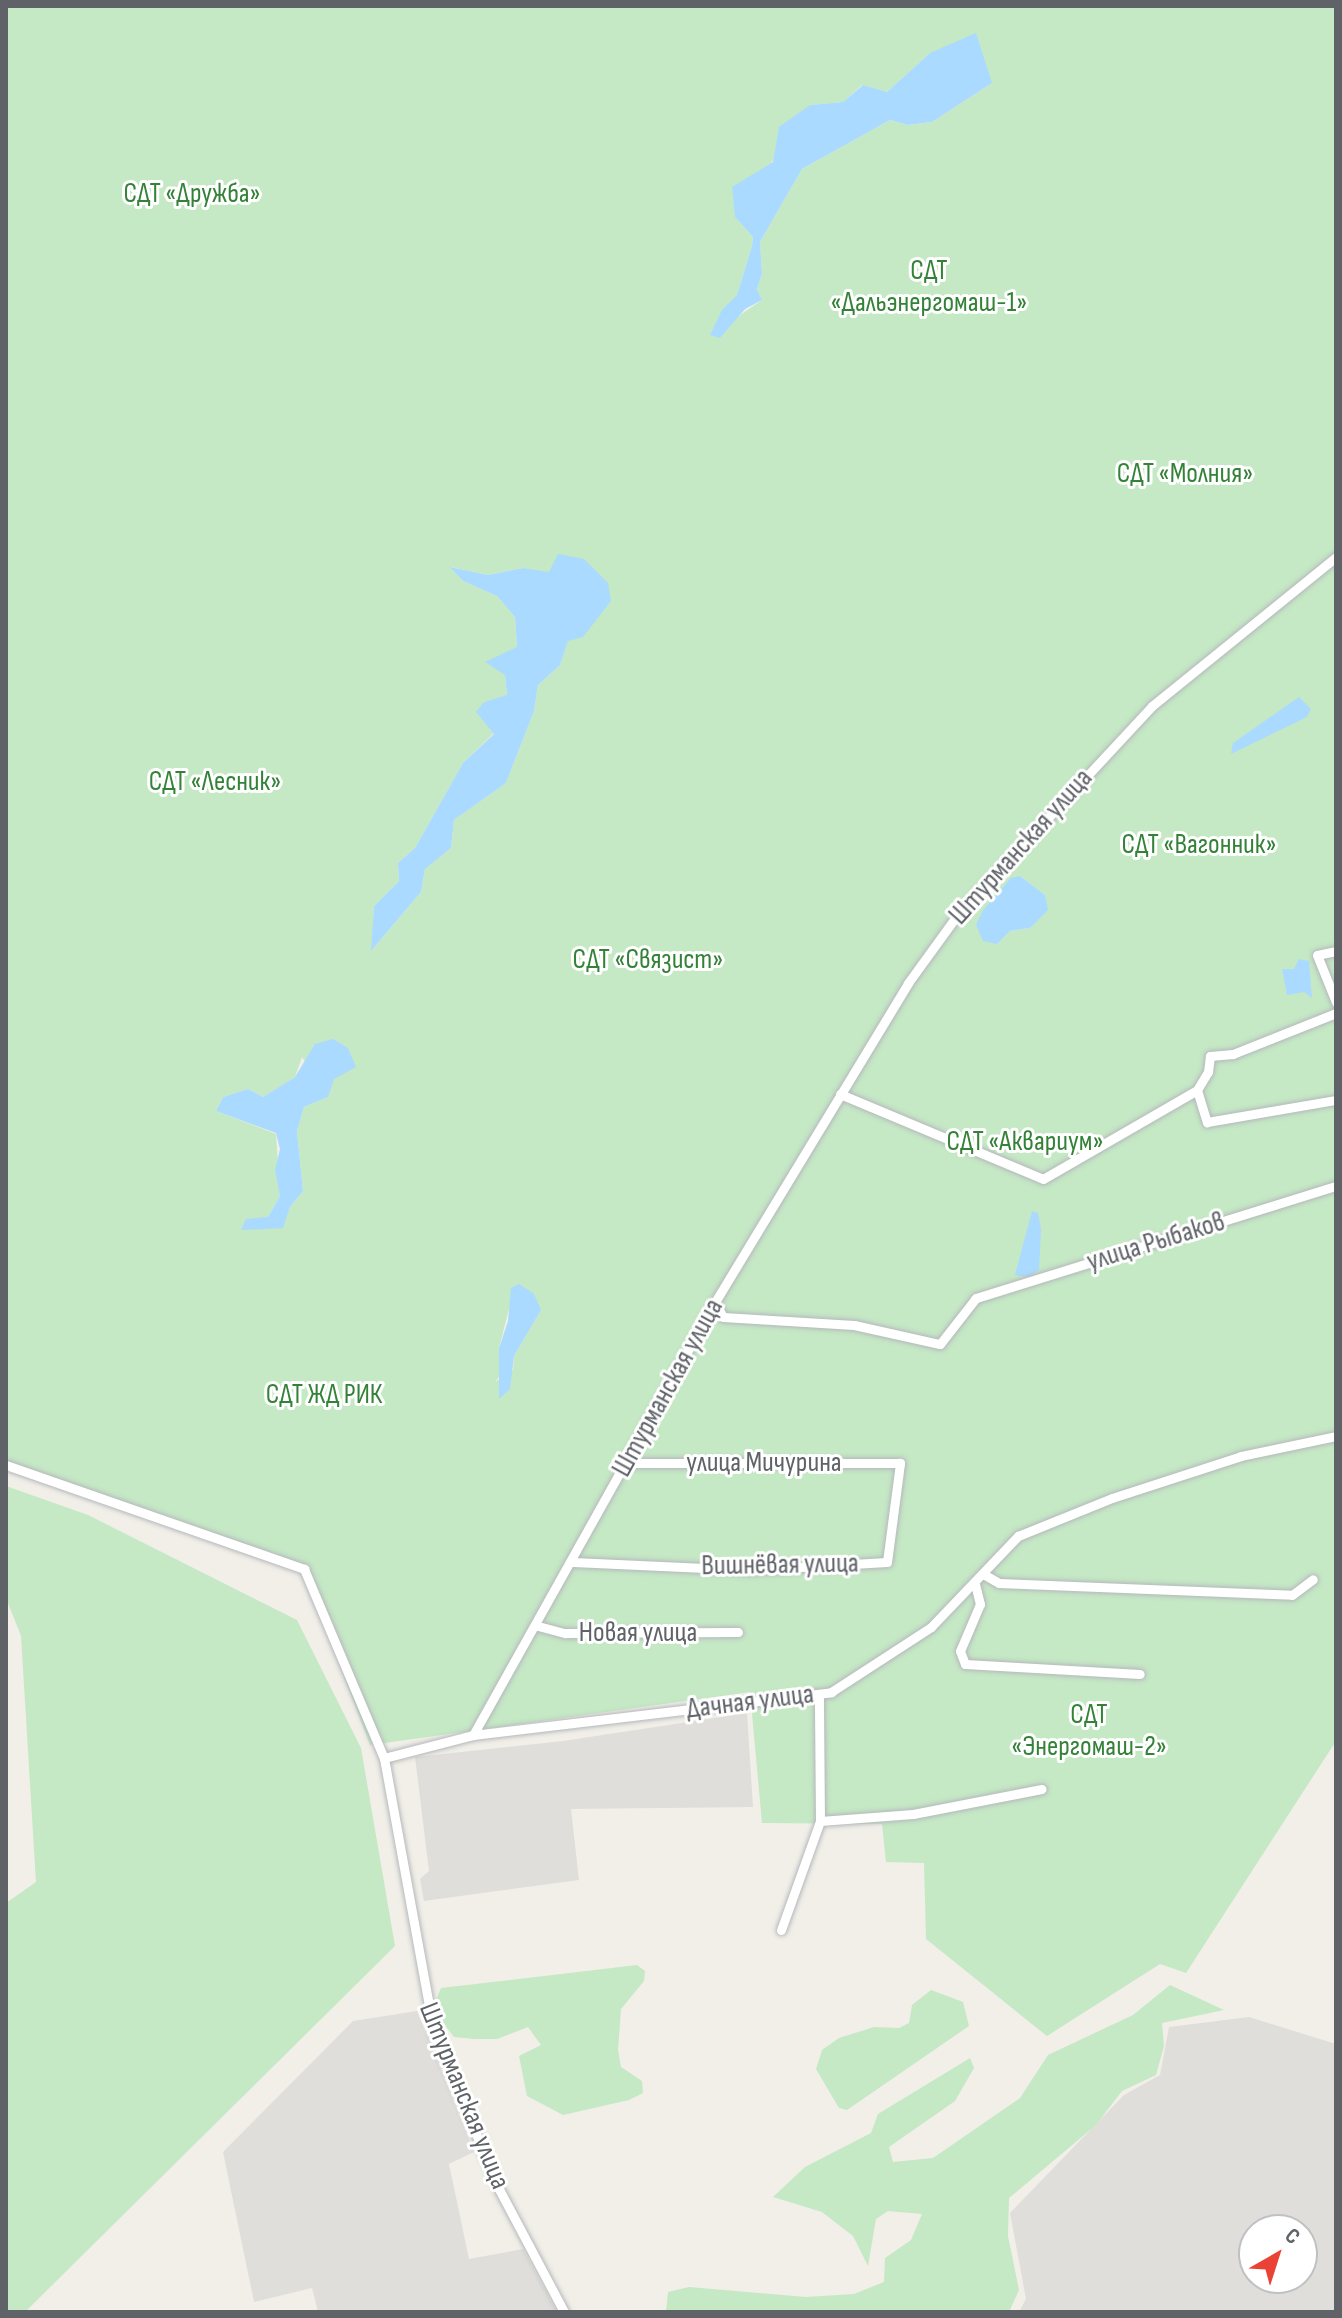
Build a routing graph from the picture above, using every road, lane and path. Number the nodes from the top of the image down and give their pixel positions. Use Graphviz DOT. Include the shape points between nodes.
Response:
graph roads {
  1 [pos="1336,557"];
  2 [pos="1336,951"];
  3 [pos="1336,1002"];
  4 [pos="1336,1013"];
  5 [pos="1197,1090"];
  6 [pos="840,1094"];
  7 [pos="1336,1100"];
  8 [pos="1336,1186"];
  9 [pos="715,1302"];
  10 [pos="1336,1436"];
  11 [pos="628,1463"];
  12 [pos="900,1463"];
  13 [pos="6,1465"];
  14 [pos="573,1562"];
  15 [pos="985,1575"];
  16 [pos="1313,1579"];
  17 [pos="975,1584"];
  18 [pos="538,1626"];
  19 [pos="738,1632"];
  20 [pos="1140,1674"];
  21 [pos="819,1695"];
  22 [pos="473,1735"];
  23 [pos="384,1758"];
  24 [pos="1042,1789"];
  25 [pos="820,1821"];
  26 [pos="781,1930"];
  27 [pos="564,2312"];
  1 -- 6 [label="street, Штурманская улица" via="1181,679 985,883 908,983"];
  2 -- 3 [label="street" via="1317,955"];
  4 -- 5 [label="street" via="1233,1054 1210,1056"];
  5 -- 6 [label="street" via="1040,1179"];
  5 -- 7 [label="street" via="1207,1122"];
  6 -- 9 [label="street, Штурманская улица"];
  8 -- 9 [label="street, улица Рыбаков" via="976,1298 940,1344 854,1325 723,1317"];
  9 -- 11 [label="street, Штурманская улица"];
  10 -- 15 [label="street, Дачная улица" via="1241,1456 1112,1498 1013,1539"];
  11 -- 12 [label="street, улица Мичурина"];
  11 -- 14 [label="street, Штурманская улица"];
  12 -- 14 [label="street, Вишнёвая улица" via="887,1562 749,1570"];
  13 -- 23 [label="street, Штурманская улица" via="304,1569"];
  14 -- 18 [label="street, Штурманская улица"];
  15 -- 16 [label="street" via="999,1583 1292,1595"];
  15 -- 17 [label="street, Дачная улица"];
  17 -- 20 [label="street" via="980,1600 960,1651 965,1664"];
  17 -- 21 [label="street, Дачная улица" via="931,1627 845,1685"];
  18 -- 19 [label="street, Новая улица" via="565,1633"];
  18 -- 22 [label="street, Штурманская улица"];
  21 -- 22 [label="street, Дачная улица"];
  21 -- 25 [label="street"];
  22 -- 23 [label="street"];
  23 -- 27 [label="street, Штурманская улица" via="434,2034 499,2189"];
  24 -- 25 [label="street" via="913,1814"];
  25 -- 26 [label="street"];
}
